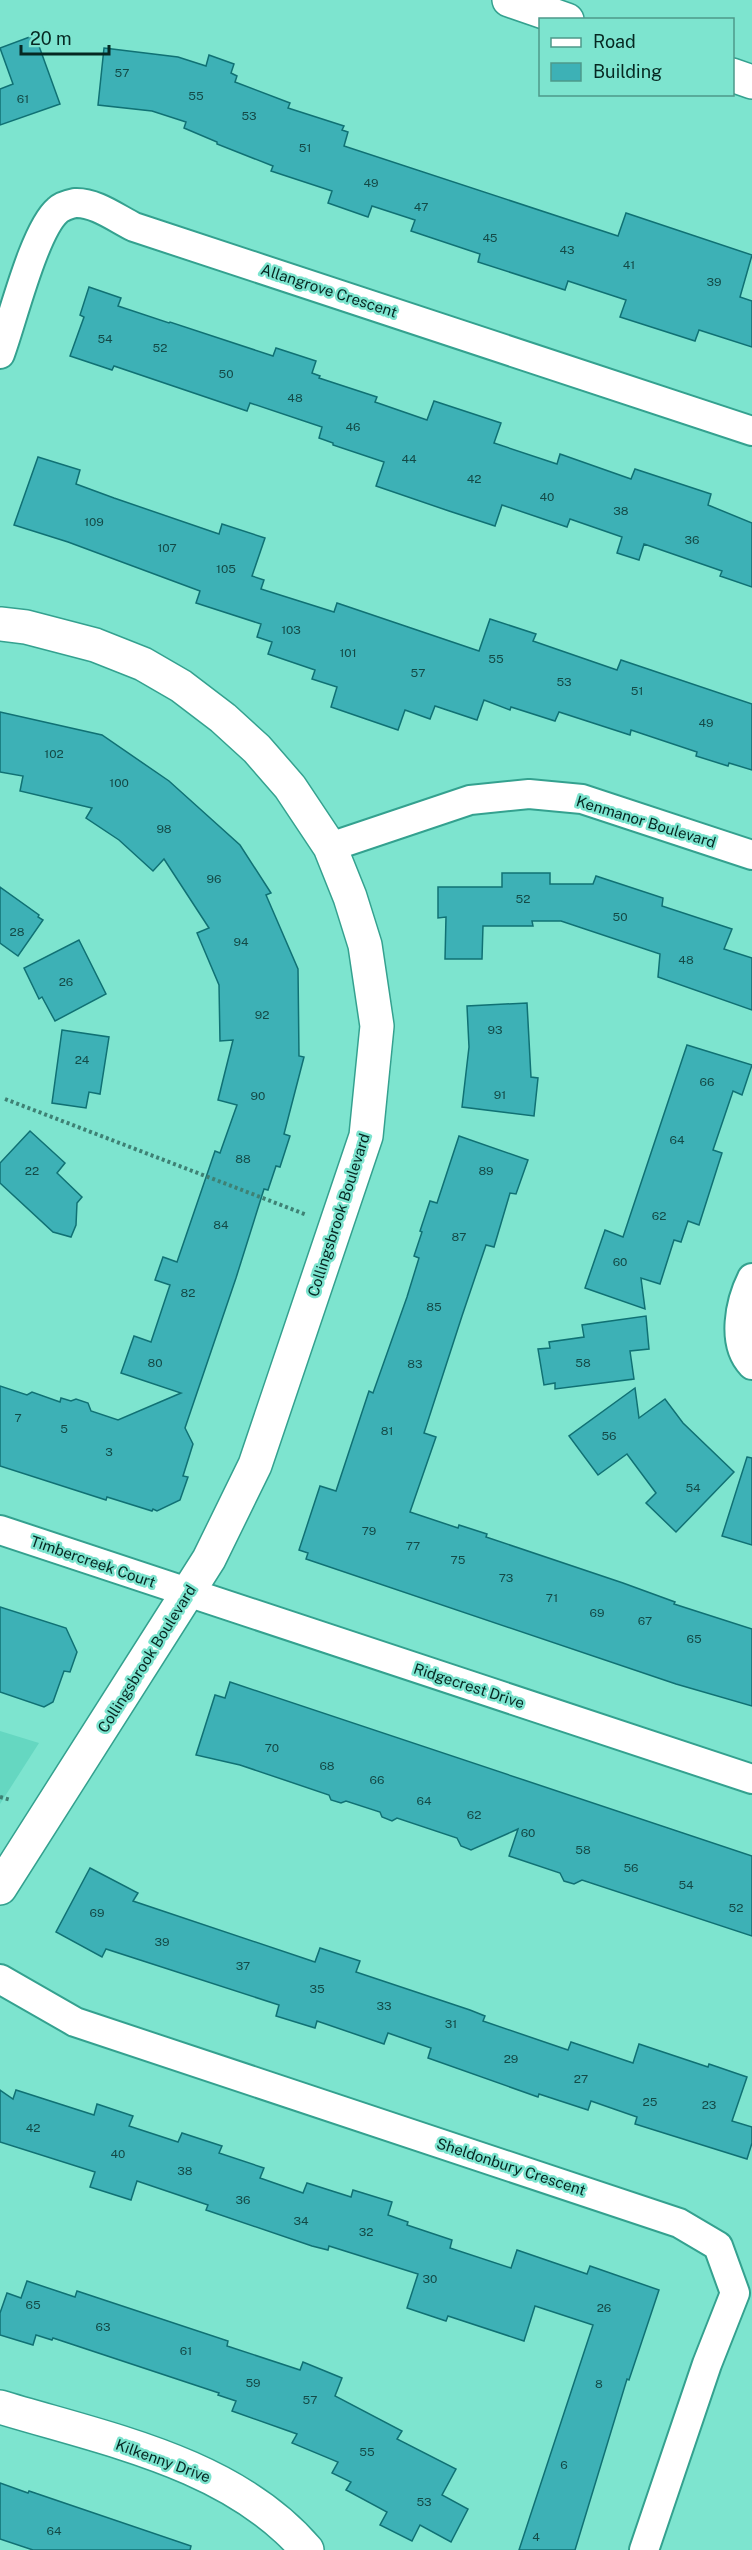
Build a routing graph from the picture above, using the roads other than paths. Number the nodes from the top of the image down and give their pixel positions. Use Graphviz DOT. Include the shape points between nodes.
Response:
graph roads {
  1 [pos="509,0"];
  2 [pos="561,18"];
  3 [pos="734,76"];
  4 [pos="752,81"];
  5 [pos="0,354"];
  6 [pos="752,431"];
  7 [pos="0,624"];
  8 [pos="330,847"];
  9 [pos="752,855"];
  10 [pos="752,1278"];
  11 [pos="752,1365"];
  12 [pos="0,1530"];
  13 [pos="187,1593"];
  14 [pos="752,1779"];
  15 [pos="0,1888"];
  16 [pos="0,1979"];
  17 [pos="0,2407"];
  18 [pos="307,2550"];
  19 [pos="644,2550"];
  1 -- 2 [label="street"];
  3 -- 4 [label="street"];
  5 -- 6 [label="street, Allangrove Crescent" via="45,226 58,209 73,203 90,204 134,227"];
  7 -- 8 [label="street, Collingsbrook Boulevard" via="94,645 143,663 181,686 257,749 290,787"];
  8 -- 9 [label="street, Kenmanor Boulevard" via="470,800 529,794 582,799"];
  8 -- 13 [label="street, Collingsbrook Boulevard" via="365,945 377,1026 366,1136 255,1465 209,1559"];
  10 -- 11 [label="street" via="740,1312 740,1334 742,1352"];
  12 -- 13 [label="street, Timbercreek Court"];
  13 -- 14 [label="street, Ridgecrest Drive"];
  13 -- 15 [label="street, Collingsbrook Boulevard"];
  16 -- 19 [label="street, Sheldonbury Crescent" via="75,2022 679,2223 718,2246 735,2293"];
  17 -- 18 [label="street, Kilkenny Drive" via="159,2456 219,2481 288,2527"];
}
